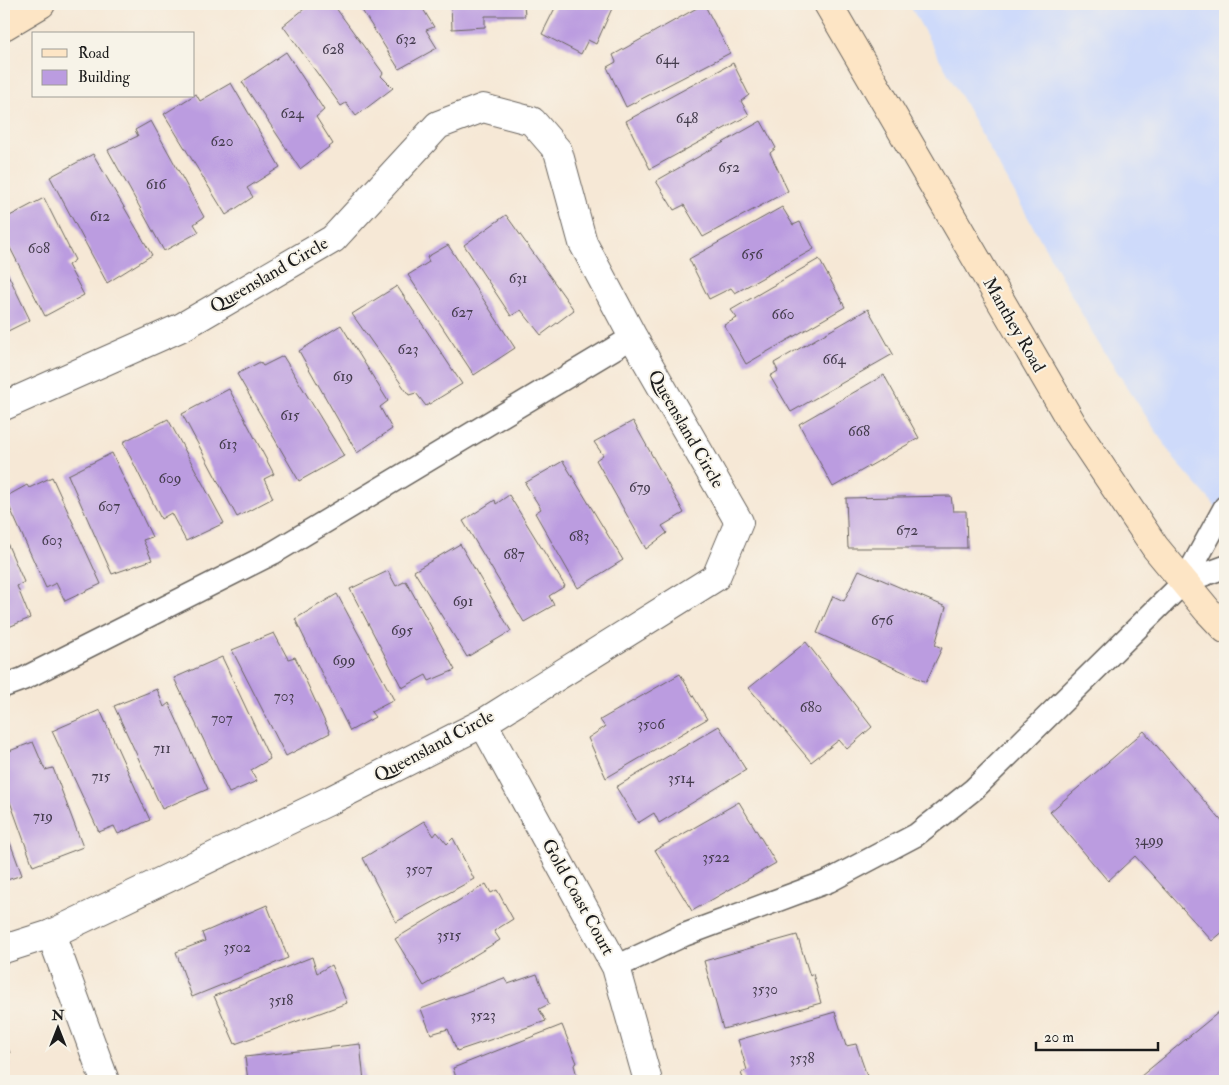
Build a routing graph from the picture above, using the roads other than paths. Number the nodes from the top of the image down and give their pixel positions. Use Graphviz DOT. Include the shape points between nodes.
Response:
graph roads {
  1 [pos="41,4"];
  2 [pos="828,4"];
  3 [pos="4,26"];
  4 [pos="633,337"];
  5 [pos="4,406"];
  6 [pos="1225,506"];
  7 [pos="1225,567"];
  8 [pos="1184,582"];
  9 [pos="1225,629"];
  10 [pos="4,686"];
  11 [pos="483,723"];
  12 [pos="51,934"];
  13 [pos="4,949"];
  14 [pos="616,967"];
  15 [pos="105,1081"];
  16 [pos="648,1081"];
  1 -- 3 [label="street"];
  2 -- 8 [label="street, Manthey Road" via="1073,425 1155,547"];
  4 -- 5 [label="street, Queensland Circle" via="583,243 558,151 532,121 483,108 438,125 333,238 182,326"];
  4 -- 10 [label="lane" via="273,553"];
  4 -- 11 [label="street, Queensland Circle" via="739,522 716,577"];
  6 -- 8 [label="lane"];
  7 -- 8 [label="lane"];
  8 -- 9 [label="street, Manthey Road"];
  8 -- 14 [label="lane" via="974,789 916,835 829,881 684,935"];
  11 -- 12 [label="street, Queensland Circle"];
  11 -- 14 [label="street, Gold Coast Court"];
  12 -- 13 [label="street, Queensland Circle"];
  12 -- 15 [label="street"];
  14 -- 16 [label="street, Gold Coast Court"];
}
